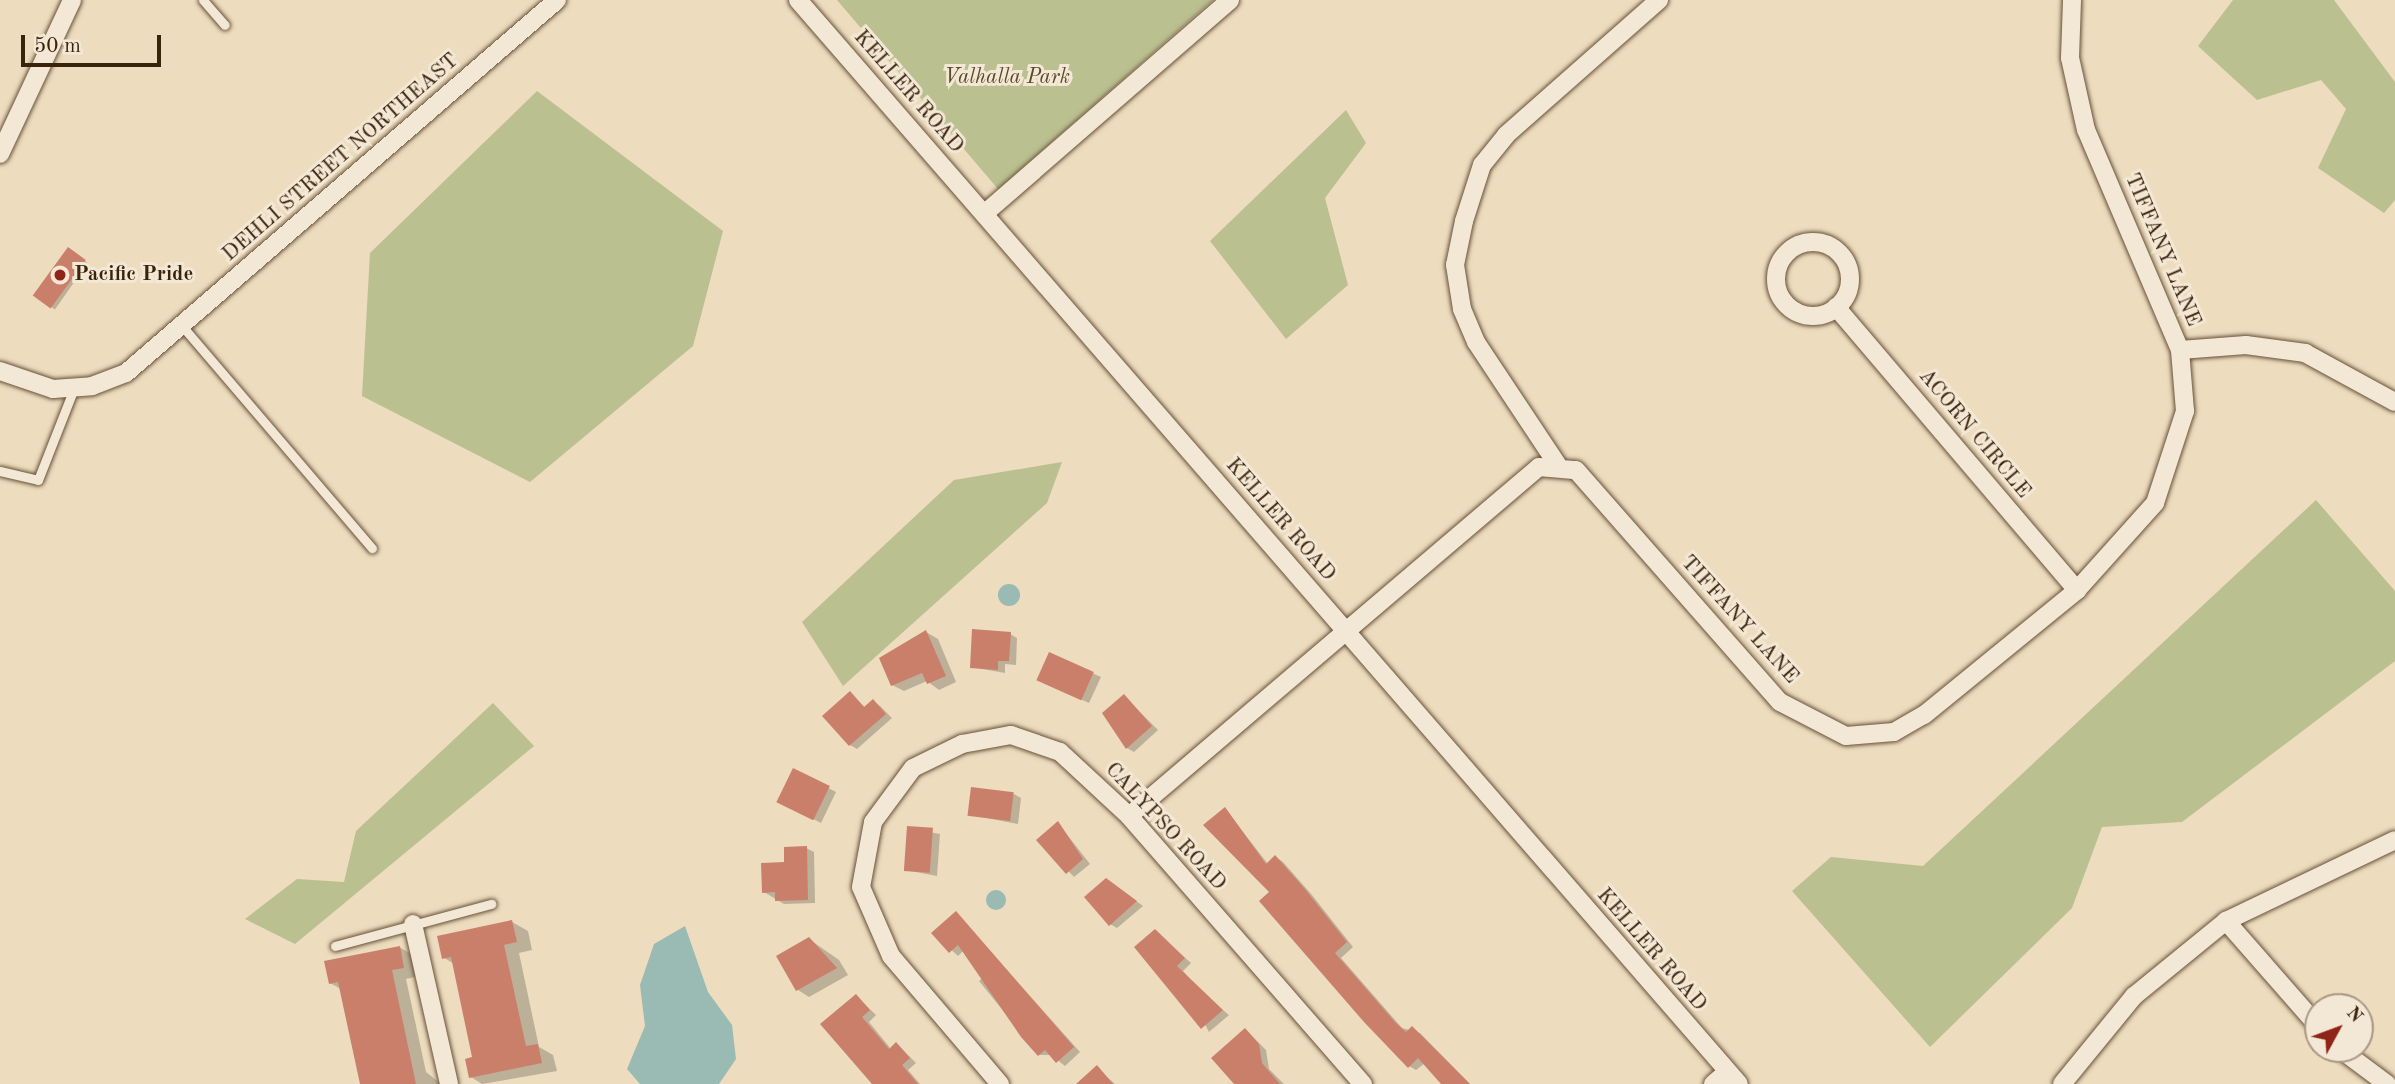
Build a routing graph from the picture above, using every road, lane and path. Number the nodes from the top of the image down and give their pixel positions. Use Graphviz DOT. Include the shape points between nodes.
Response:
graph roads {
  1 [pos="72,0"];
  2 [pos="203,0"];
  3 [pos="558,0"];
  4 [pos="798,0"];
  5 [pos="1230,0"];
  6 [pos="1659,0"];
  7 [pos="2072,0"];
  8 [pos="225,25"];
  9 [pos="0,153"];
  10 [pos="984,214"];
  11 [pos="1836,307"];
  12 [pos="183,327"];
  13 [pos="2180,350"];
  14 [pos="0,371"];
  15 [pos="74,388"];
  16 [pos="2395,402"];
  17 [pos="1557,464"];
  18 [pos="0,471"];
  19 [pos="372,548"];
  20 [pos="2077,590"];
  21 [pos="1346,631"];
  22 [pos="1129,816"];
  23 [pos="2395,840"];
  24 [pos="491,904"];
  25 [pos="2226,921"];
  26 [pos="413,924"];
  27 [pos="335,946"];
  28 [pos="2304,1010"];
  29 [pos="2359,1063"];
  30 [pos="1726,1080"];
  31 [pos="449,1084"];
  32 [pos="1000,1084"];
  33 [pos="1363,1084"];
  34 [pos="2062,1084"];
  35 [pos="2388,1084"];
  1 -- 9 [label="street"];
  2 -- 8 [label="lane"];
  3 -- 12 [label="street, DEHLI STREET NORTHEAST"];
  4 -- 10 [label="street, KELLER ROAD"];
  5 -- 10 [label="street"];
  6 -- 17 [label="street" via="1506,135 1482,165 1464,221 1455,265 1462,309 1476,342"];
  7 -- 13 [label="street, TIFFANY LANE" via="2070,58 2086,130"];
  10 -- 21 [label="street, KELLER ROAD"];
  11 -- 11 [label="street" via="1809,316 1784,303 1775,278 1793,247 1818,242 1846,264 1849,287"];
  11 -- 20 [label="street, ACORN CIRCLE"];
  12 -- 15 [label="street, DEHLI STREET NORTHEAST" via="126,373"];
  12 -- 19 [label="lane"];
  13 -- 16 [label="street" via="2246,345 2305,353"];
  13 -- 20 [label="street, TIFFANY LANE" via="2185,411 2155,503"];
  14 -- 15 [label="street, DEHLI STREET NORTHEAST" via="53,389"];
  15 -- 18 [label="lane" via="38,480"];
  17 -- 20 [label="street, TIFFANY LANE" via="1576,470 1780,702 1846,736 1894,732 1924,715"];
  17 -- 21 [label="street" via="1526,476"];
  21 -- 22 [label="street"];
  21 -- 30 [label="street, KELLER ROAD"];
  22 -- 32 [label="street, CALYPSO ROAD" via="1060,752 1011,734 962,744 913,768 873,822 862,887 891,956"];
  22 -- 33 [label="street, CALYPSO ROAD"];
  23 -- 25 [label="street"];
  24 -- 26 [label="lane"];
  25 -- 28 [label="street"];
  25 -- 34 [label="street" via="2134,996"];
  26 -- 27 [label="lane"];
  26 -- 31 [label="street"];
  29 -- 35 [label="street"];
}
